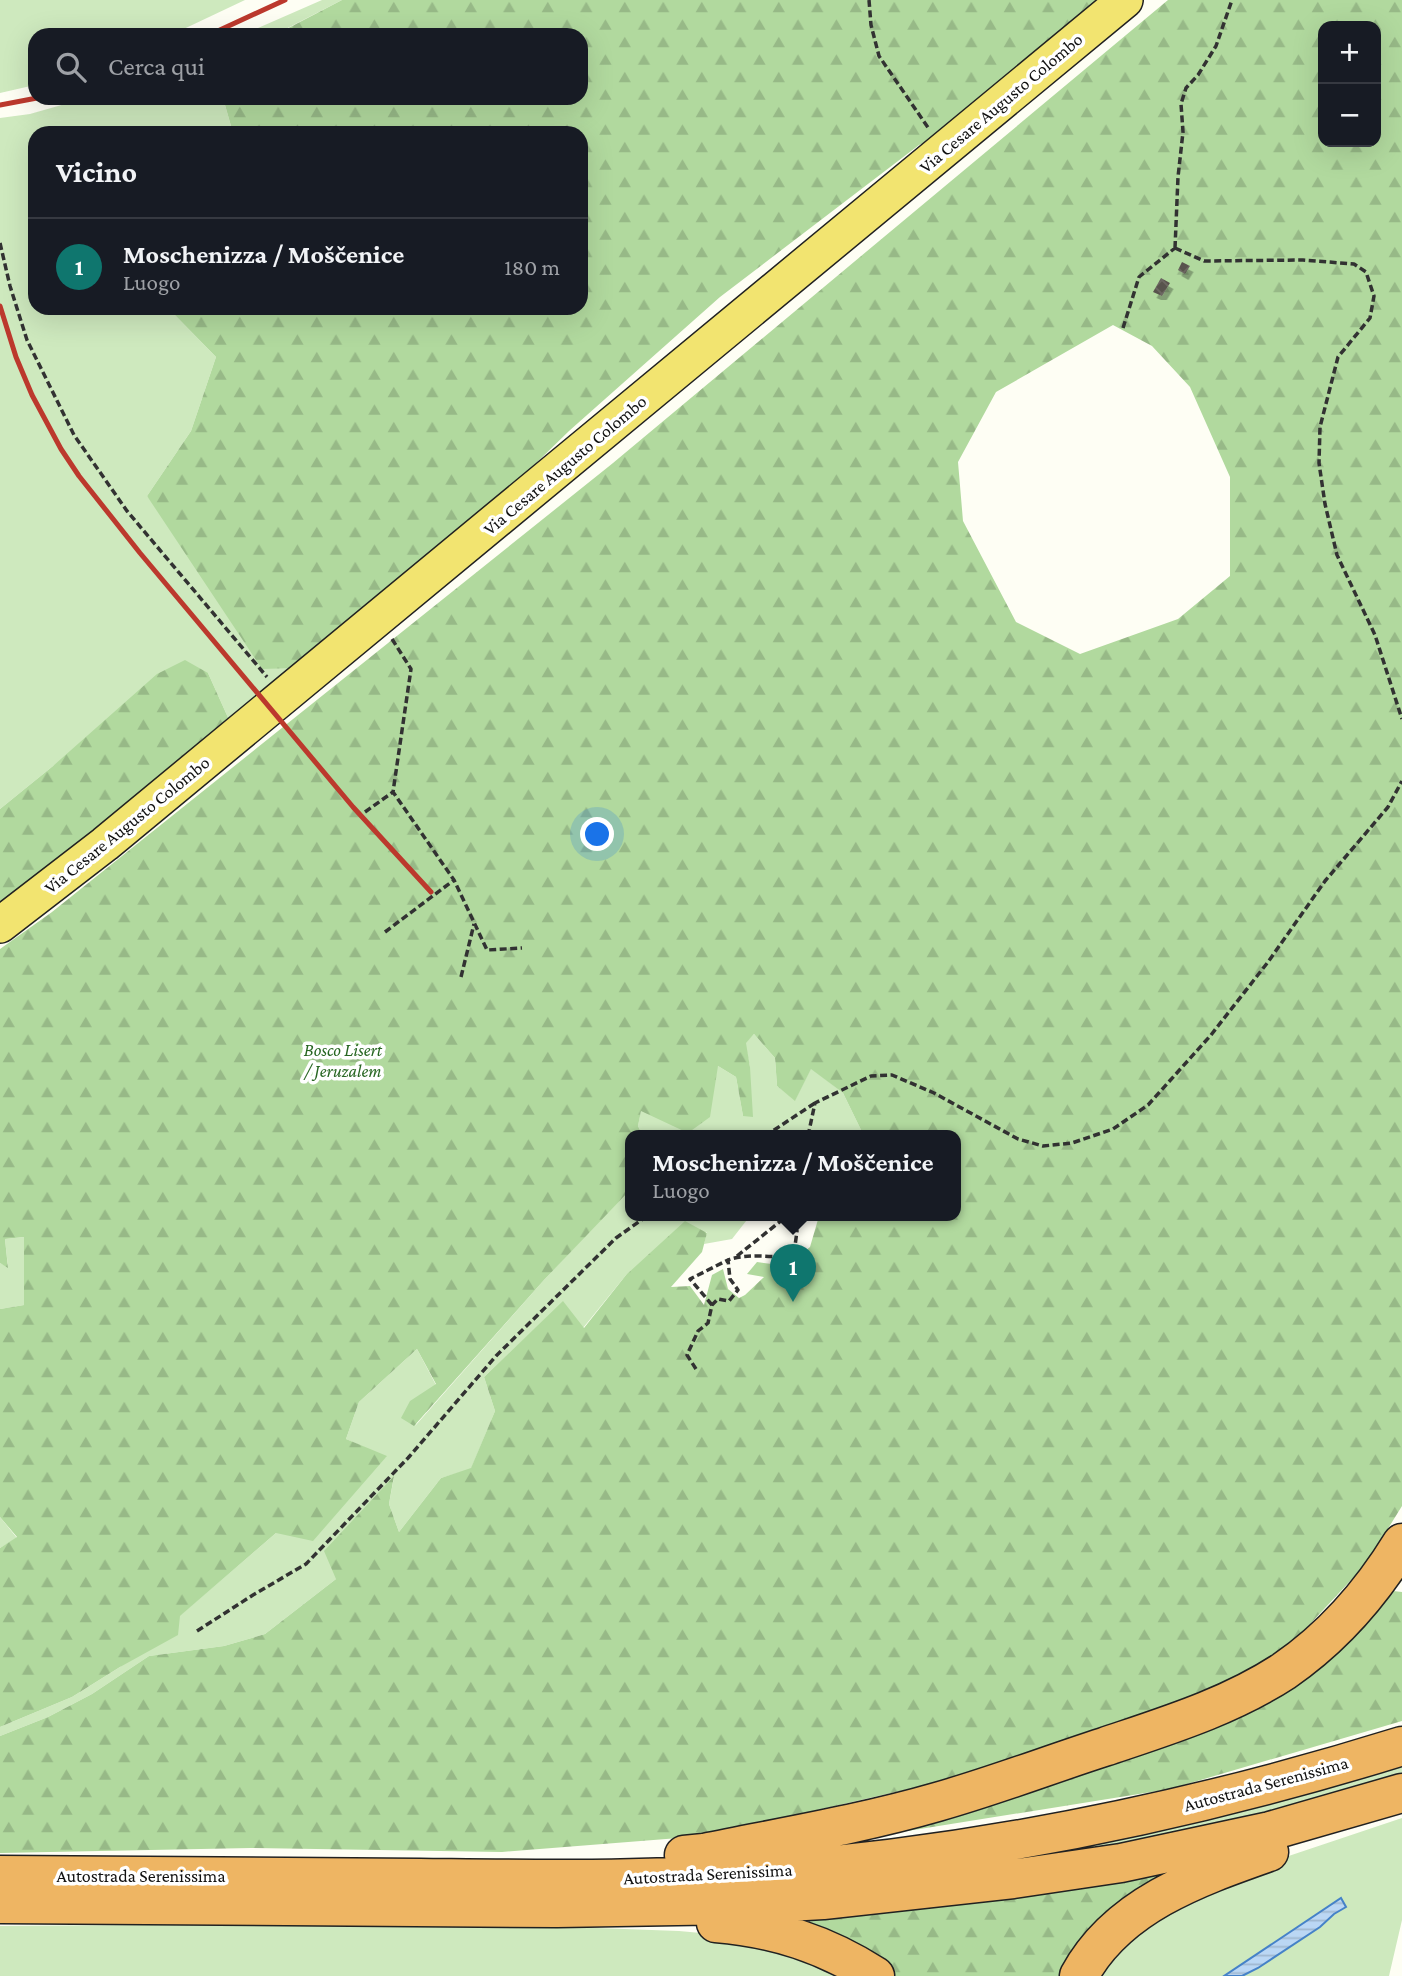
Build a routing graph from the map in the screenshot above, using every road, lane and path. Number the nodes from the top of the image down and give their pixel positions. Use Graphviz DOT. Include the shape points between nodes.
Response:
graph roads {
  1 [pos="869,0"];
  2 [pos="1125,0"];
  3 [pos="1232,0"];
  4 [pos="946,149"];
  5 [pos="0,243"];
  6 [pos="1175,248"];
  7 [pos="1123,328"];
  8 [pos="379,619"];
  9 [pos="284,697"];
  10 [pos="1402,719"];
  11 [pos="1402,782"];
  12 [pos="393,792"];
  13 [pos="365,811"];
  14 [pos="454,880"];
  15 [pos="474,922"];
  16 [pos="0,925"];
  17 [pos="385,932"];
  18 [pos="522,948"];
  19 [pos="461,978"];
  20 [pos="815,1103"];
  21 [pos="774,1130"];
  22 [pos="809,1130"];
  23 [pos="640,1221"];
  24 [pos="782,1221"];
  25 [pos="792,1221"];
  26 [pos="737,1256"];
  27 [pos="728,1260"];
  28 [pos="802,1264"];
  29 [pos="809,1278"];
  30 [pos="800,1280"];
  31 [pos="712,1305"];
  32 [pos="696,1369"];
  33 [pos="1402,1543"];
  34 [pos="197,1631"];
  35 [pos="1402,1746"];
  36 [pos="1402,1793"];
  37 [pos="0,1875"];
  38 [pos="419,1878"];
  39 [pos="0,1904"];
  40 [pos="557,1908"];
  41 [pos="875,1976"];
  42 [pos="1079,1976"];
  1 -- 4 [label="path" via="879,56"];
  2 -- 4 [label="main road, Via Cesare Augusto Colombo"];
  3 -- 6 [label="path" via="1216,46 1186,88 1181,104"];
  4 -- 8 [label="main road, Via Cesare Augusto Colombo"];
  5 -- 9 [label="path" via="27,340 74,435 127,511"];
  6 -- 7 [label="path" via="1139,277"];
  6 -- 10 [label="path" via="1204,261 1303,260 1354,264 1366,272 1374,296 1370,318 1338,357 1320,427 1319,463 1337,555 1375,635"];
  8 -- 9 [label="main road, Via Cesare Augusto Colombo"];
  8 -- 12 [label="path" via="411,669"];
  9 -- 16 [label="main road, Via Cesare Augusto Colombo"];
  11 -- 20 [label="path" via="1388,807 1325,881 1211,1035 1149,1105 1113,1129 1072,1143 1043,1146 1018,1139 892,1075 871,1076"];
  12 -- 13 [label="path"];
  12 -- 14 [label="path"];
  14 -- 15 [label="path"];
  14 -- 17 [label="path"];
  15 -- 18 [label="path" via="487,950"];
  15 -- 19 [label="path"];
  20 -- 21 [label="path"];
  20 -- 22 [label="path"];
  23 -- 34 [label="path" via="616,1238 496,1356 408,1458 306,1564"];
  24 -- 26 [label="path"];
  25 -- 28 [label="path"];
  26 -- 27 [label="path"];
  26 -- 28 [label="path" via="787,1257"];
  27 -- 31 [label="path" via="730,1279 738,1290 729,1301 718,1299"];
  27 -- 31 [label="path" via="690,1279"];
  28 -- 29 [label="path"];
  28 -- 30 [label="path" via="791,1270"];
  31 -- 32 [label="path" via="708,1322 687,1354"];
  33 -- 38 [label="highway" via="1338,1626 1241,1696 987,1787 884,1816 704,1853 531,1864"];
  35 -- 38 [label="highway, Autostrada Serenissima" via="1131,1819 895,1858 646,1878"];
  36 -- 40 [label="highway, Autostrada Serenissima" via="1256,1834 1121,1863 1013,1879 823,1900"];
  36 -- 42 [label="highway" via="1325,1832 1214,1871 1159,1898 1104,1941"];
  37 -- 38 [label="highway, Autostrada Serenissima"];
  39 -- 40 [label="highway, Autostrada Serenissima"];
  40 -- 41 [label="highway" via="780,1932"];
}
